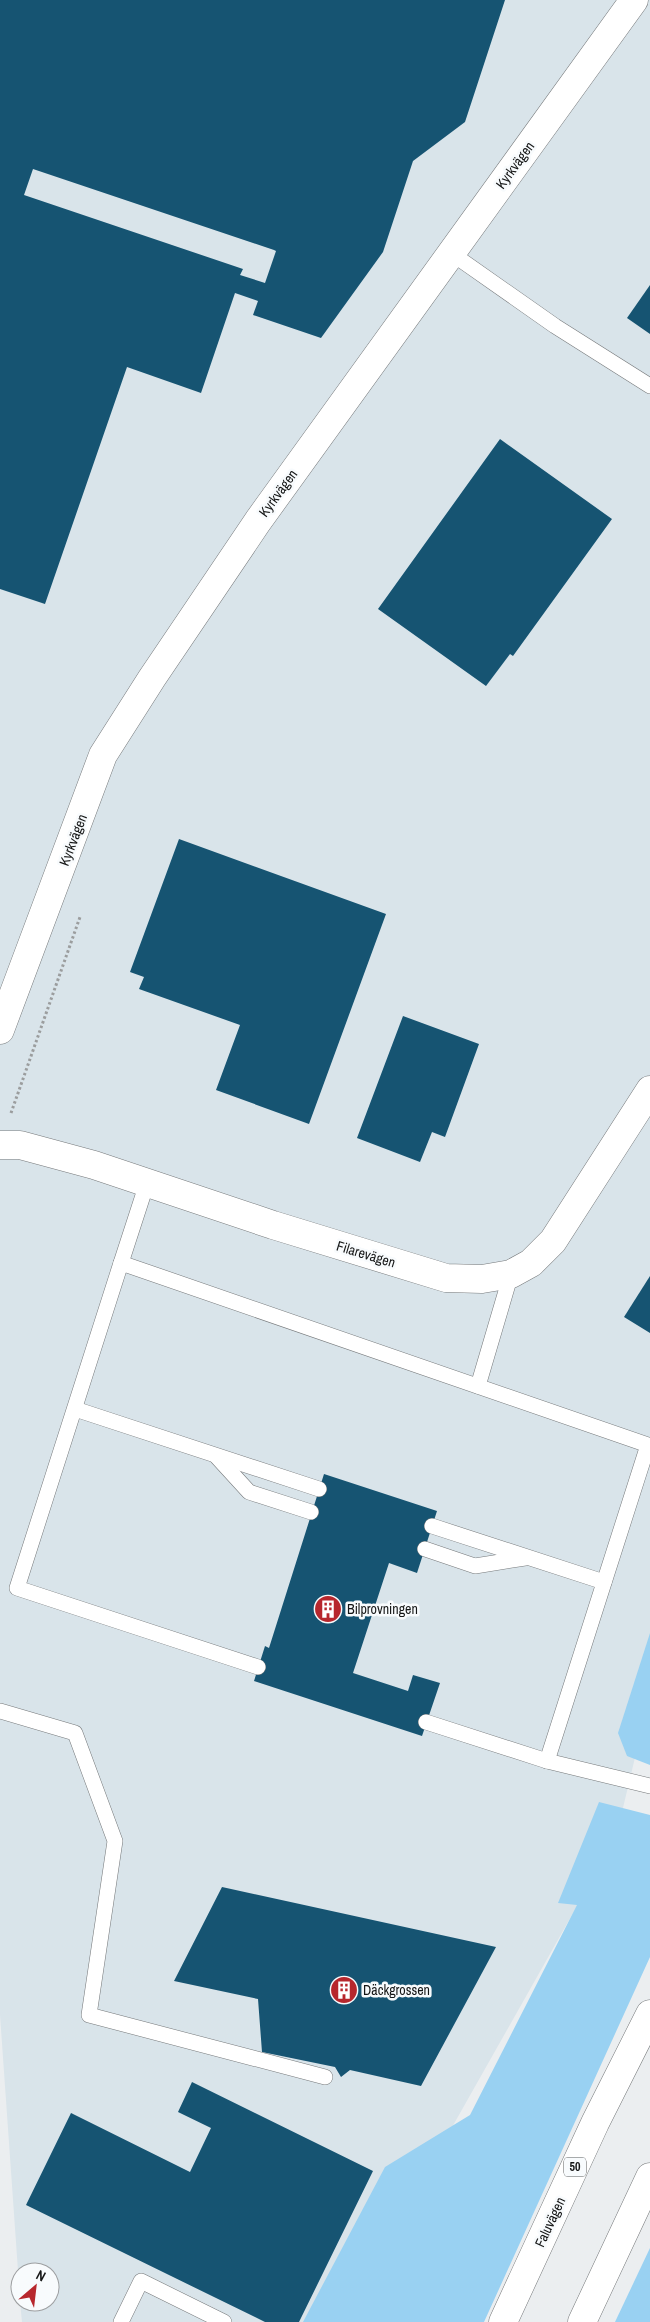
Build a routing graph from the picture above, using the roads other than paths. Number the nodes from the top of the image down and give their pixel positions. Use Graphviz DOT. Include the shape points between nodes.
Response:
graph roads {
  1 [pos="634,0"];
  2 [pos="451,253"];
  3 [pos="650,386"];
  4 [pos="0,1030"];
  5 [pos="650,1090"];
  6 [pos="0,1145"];
  7 [pos="147,1183"];
  8 [pos="121,1263"];
  9 [pos="512,1274"];
  10 [pos="478,1386"];
  11 [pos="74,1409"];
  12 [pos="216,1456"];
  13 [pos="319,1489"];
  14 [pos="312,1512"];
  15 [pos="432,1526"];
  16 [pos="425,1549"];
  17 [pos="528,1557"];
  18 [pos="604,1582"];
  19 [pos="258,1667"];
  20 [pos="0,1711"];
  21 [pos="426,1722"];
  22 [pos="547,1761"];
  23 [pos="650,1786"];
  24 [pos="650,2014"];
  25 [pos="325,2077"];
  26 [pos="650,2177"];
  27 [pos="121,2322"];
  28 [pos="224,2322"];
  29 [pos="503,2322"];
  30 [pos="582,2322"];
  1 -- 2 [label="main road, Kyrkvägen"];
  2 -- 3 [label="lane" via="555,326"];
  2 -- 4 [label="main road, Kyrkvägen" via="258,521 103,755"];
  5 -- 9 [label="main road, Filarevägen" via="553,1241 531,1263"];
  6 -- 7 [label="main road, Filarevägen" via="20,1145"];
  7 -- 8 [label="lane"];
  7 -- 9 [label="main road, Filarevägen" via="446,1278 482,1279"];
  8 -- 10 [label="lane"];
  8 -- 11 [label="lane"];
  9 -- 10 [label="lane"];
  10 -- 18 [label="lane" via="648,1445"];
  11 -- 12 [label="lane"];
  11 -- 19 [label="lane" via="17,1588"];
  12 -- 13 [label="lane"];
  12 -- 14 [label="lane" via="249,1492"];
  15 -- 17 [label="lane"];
  16 -- 17 [label="lane" via="475,1566"];
  17 -- 18 [label="lane"];
  18 -- 22 [label="lane"];
  20 -- 25 [label="lane" via="74,1733 115,1841 88,2015"];
  21 -- 22 [label="lane"];
  22 -- 23 [label="lane"];
  24 -- 29 [label="main road, Faluvägen / 50"];
  26 -- 30 [label="main road"];
  27 -- 28 [label="lane" via="141,2281"];
}
